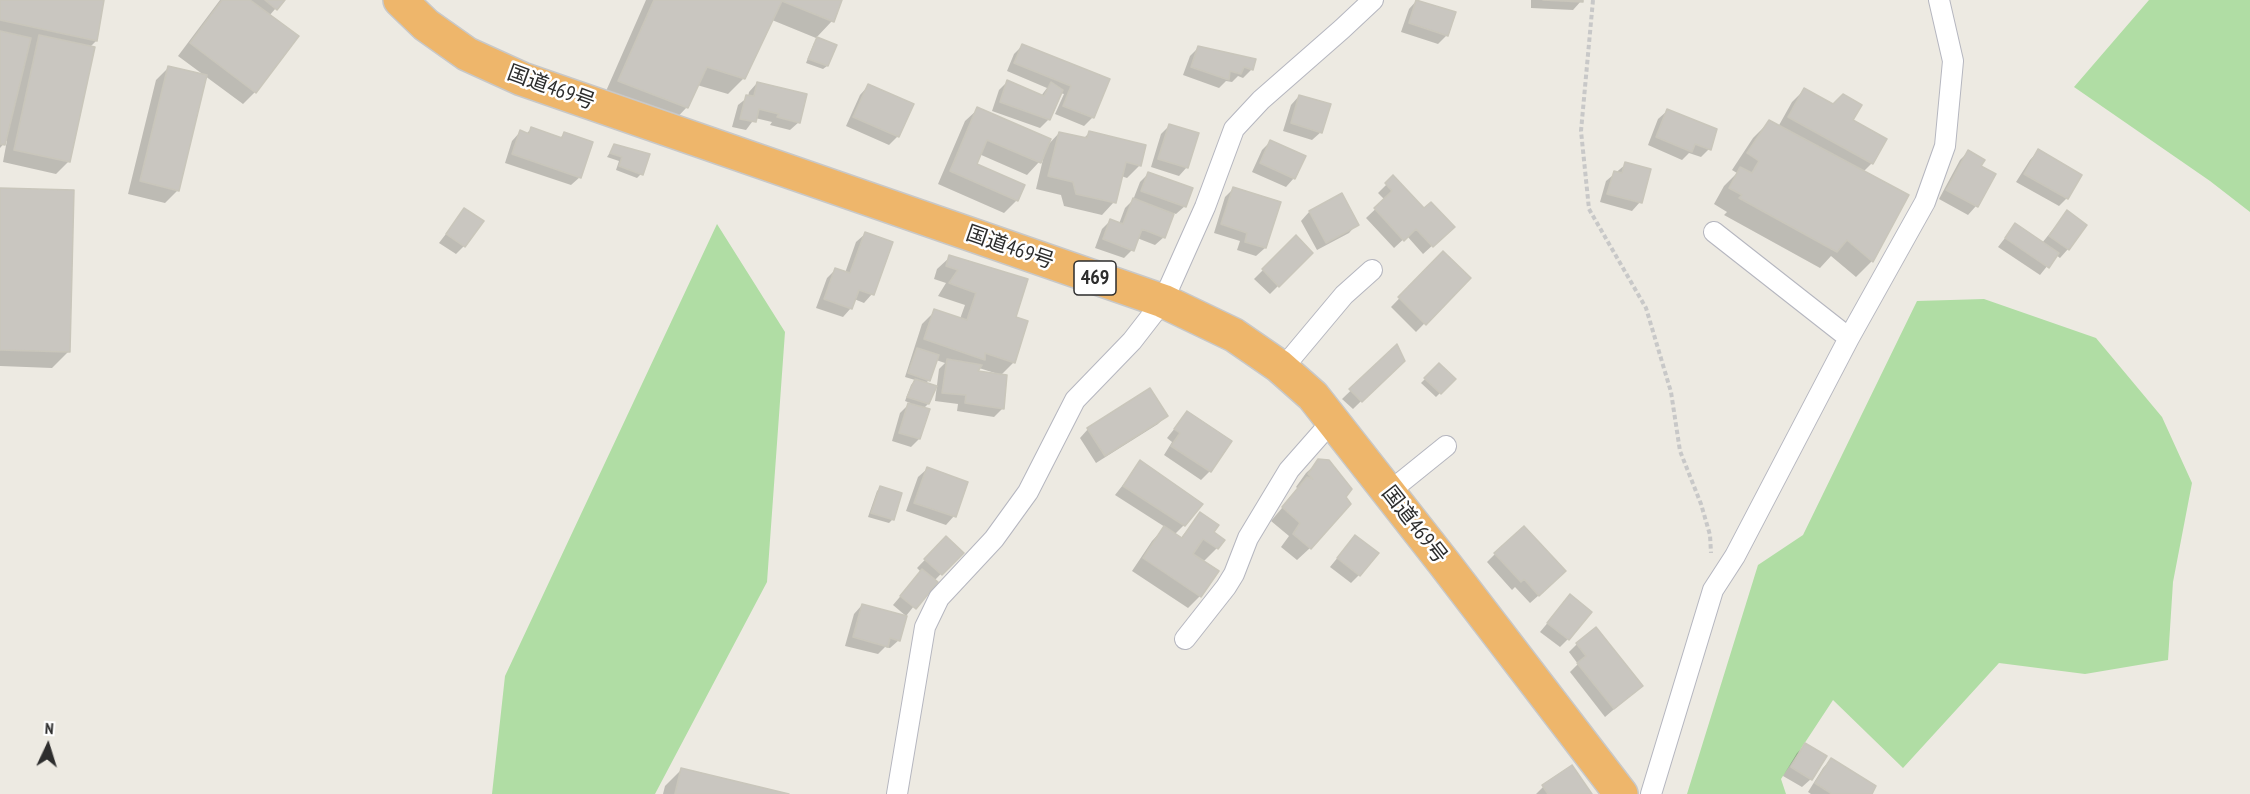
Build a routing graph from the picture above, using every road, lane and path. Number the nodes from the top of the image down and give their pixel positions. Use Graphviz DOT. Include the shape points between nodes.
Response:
graph roads {
  1 [pos="400,0"];
  2 [pos="1373,0"];
  3 [pos="1593,0"];
  4 [pos="1939,0"];
  5 [pos="1714,232"];
  6 [pos="1372,270"];
  7 [pos="1163,301"];
  8 [pos="1849,338"];
  9 [pos="1282,369"];
  10 [pos="1333,420"];
  11 [pos="1446,446"];
  12 [pos="1389,492"];
  13 [pos="1713,590"];
  14 [pos="1185,639"];
  15 [pos="897,794"];
  16 [pos="1621,794"];
  17 [pos="1651,794"];
  1 -- 7 [label="highway, 国道469号 / 469" via="426,25 467,54 522,79"];
  2 -- 7 [label="street" via="1234,129"];
  3 -- 13 [label="path" via="1581,131 1589,208 1646,308 1671,392 1680,451 1710,535"];
  4 -- 8 [label="street" via="1953,61 1945,146 1925,202"];
  5 -- 8 [label="street"];
  6 -- 9 [label="street" via="1344,295"];
  7 -- 9 [label="highway, 国道469号 / 469" via="1234,335"];
  7 -- 15 [label="street" via="1132,341 1075,400 1028,492 994,539 939,598 926,627"];
  8 -- 13 [label="street" via="1735,556"];
  9 -- 10 [label="highway, 国道469号 / 469"];
  10 -- 12 [label="highway, 国道469号 / 469"];
  10 -- 14 [label="street" via="1289,470 1248,538 1234,574"];
  11 -- 12 [label="street"];
  12 -- 16 [label="highway, 国道469号 / 469"];
  13 -- 17 [label="street"];
}
